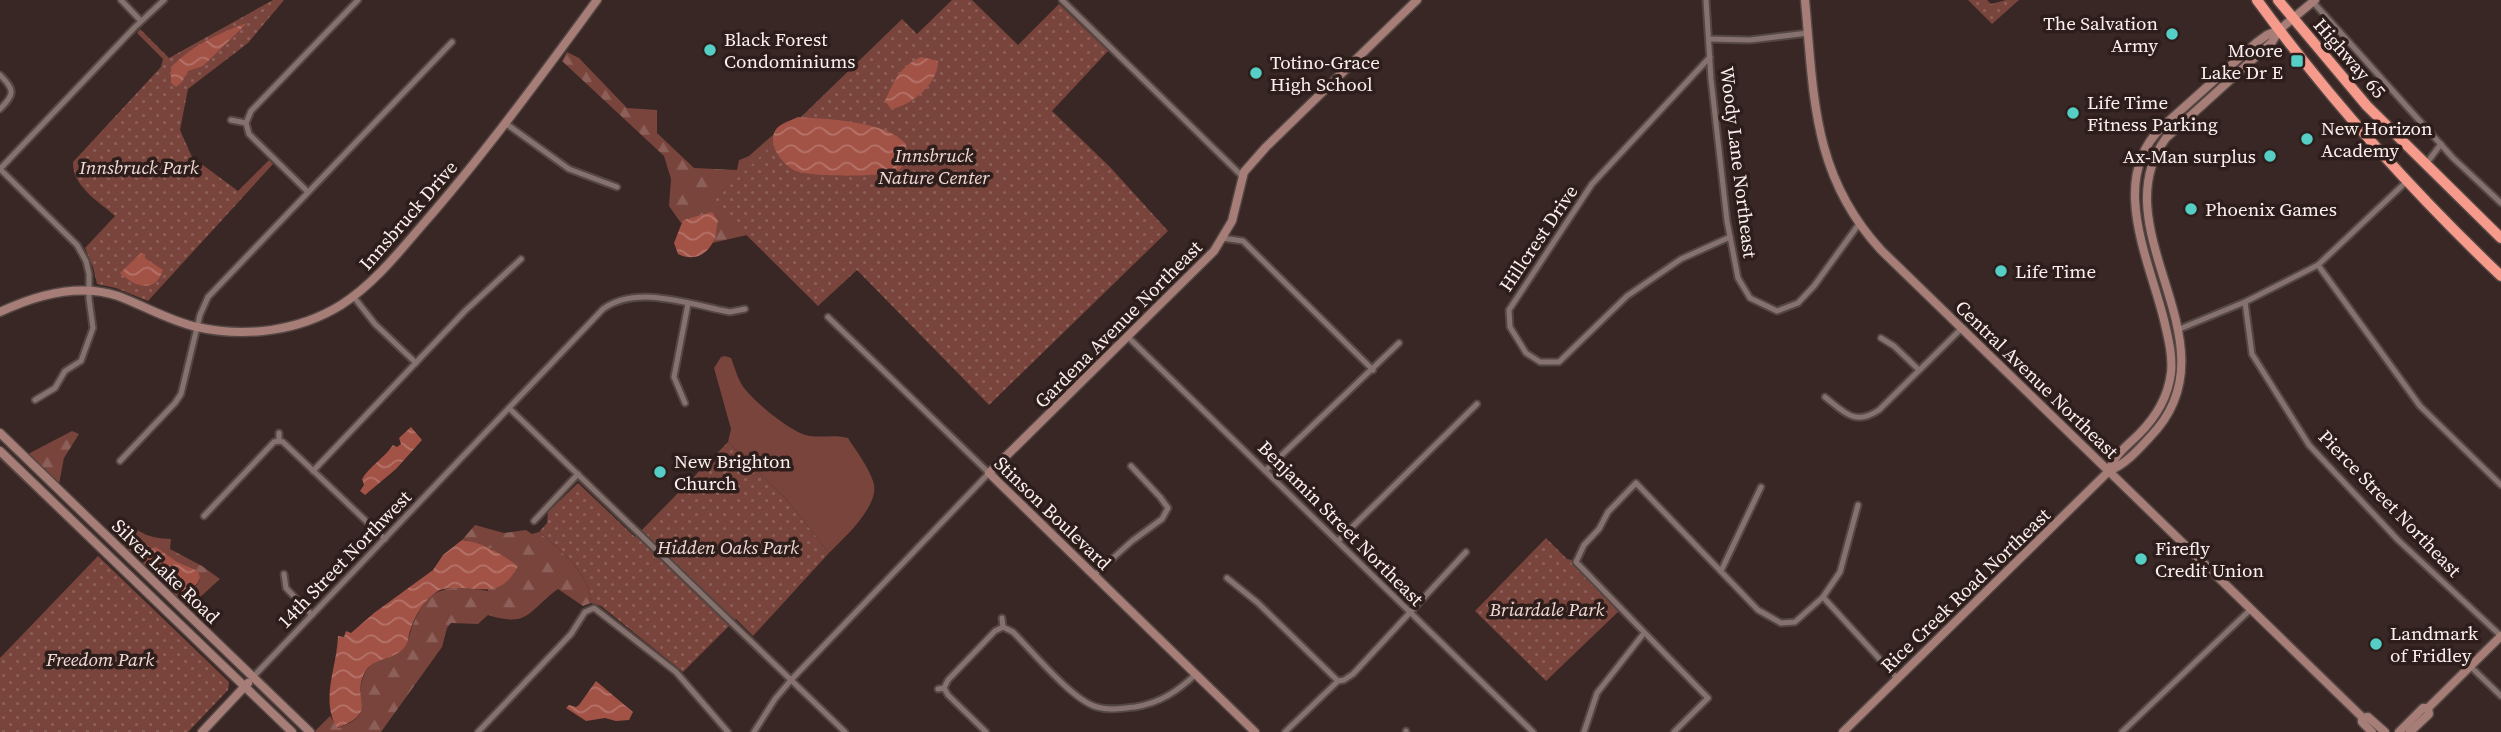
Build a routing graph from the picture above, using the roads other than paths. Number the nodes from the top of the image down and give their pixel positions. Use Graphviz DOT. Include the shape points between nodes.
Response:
graph roads {
  1 [pos="121,0"];
  2 [pos="164,0"];
  3 [pos="358,0"];
  4 [pos="597,0"];
  5 [pos="1062,0"];
  6 [pos="1417,0"];
  7 [pos="1706,0"];
  8 [pos="1805,0"];
  9 [pos="2257,0"];
  10 [pos="2278,0"];
  11 [pos="2314,1"];
  12 [pos="2293,19"];
  13 [pos="141,21"];
  14 [pos="2279,30"];
  15 [pos="1808,33"];
  16 [pos="1709,39"];
  17 [pos="452,42"];
  18 [pos="1710,57"];
  19 [pos="0,75"];
  20 [pos="0,109"];
  21 [pos="231,120"];
  22 [pos="246,123"];
  23 [pos="505,123"];
  24 [pos="2441,144"];
  25 [pos="2426,165"];
  26 [pos="0,169"];
  27 [pos="1243,177"];
  28 [pos="2406,181"];
  29 [pos="617,187"];
  30 [pos="308,192"];
  31 [pos="2501,204"];
  32 [pos="1859,225"];
  33 [pos="1730,237"];
  34 [pos="1222,238"];
  35 [pos="2501,238"];
  36 [pos="521,259"];
  37 [pos="2318,265"];
  38 [pos="2501,276"];
  39 [pos="89,291"];
  40 [pos="353,296"];
  41 [pos="2245,302"];
  42 [pos="688,304"];
  43 [pos="745,309"];
  44 [pos="0,312"];
  45 [pos="828,317"];
  46 [pos="198,327"];
  47 [pos="1962,328"];
  48 [pos="2178,330"];
  49 [pos="1128,337"];
  50 [pos="1881,338"];
  51 [pos="1399,343"];
  52 [pos="416,363"];
  53 [pos="1373,370"];
  54 [pos="1919,370"];
  55 [pos="1825,397"];
  56 [pos="35,400"];
  57 [pos="685,403"];
  58 [pos="1477,404"];
  59 [pos="509,408"];
  60 [pos="0,433"];
  61 [pos="279,433"];
  62 [pos="279,441"];
  63 [pos="0,451"];
  64 [pos="120,461"];
  65 [pos="1131,466"];
  66 [pos="1266,470"];
  67 [pos="313,471"];
  68 [pos="2109,471"];
  69 [pos="989,473"];
  70 [pos="578,474"];
  71 [pos="2501,485"];
  72 [pos="1761,487"];
  73 [pos="1858,505"];
  74 [pos="204,516"];
  75 [pos="534,521"];
  76 [pos="385,539"];
  77 [pos="1338,541"];
  78 [pos="1466,552"];
  79 [pos="1721,571"];
  80 [pos="284,574"];
  81 [pos="1094,575"];
  82 [pos="1227,578"];
  83 [pos="1823,597"];
  84 [pos="2251,609"];
  85 [pos="1410,614"];
  86 [pos="313,615"];
  87 [pos="1002,618"];
  88 [pos="1003,627"];
  89 [pos="1644,633"];
  90 [pos="2501,636"];
  91 [pos="2470,666"];
  92 [pos="1196,674"];
  93 [pos="253,677"];
  94 [pos="1898,678"];
  95 [pos="791,681"];
  96 [pos="1338,681"];
  97 [pos="245,686"];
  98 [pos="2501,696"];
  99 [pos="2428,708"];
  100 [pos="2362,718"];
  101 [pos="202,732"];
  102 [pos="292,732"];
  103 [pos="310,732"];
  104 [pos="478,732"];
  105 [pos="729,732"];
  106 [pos="754,732"];
  107 [pos="845,732"];
  108 [pos="986,732"];
  109 [pos="1255,732"];
  110 [pos="1285,732"];
  111 [pos="1533,732"];
  112 [pos="1584,732"];
  113 [pos="1674,732"];
  114 [pos="1843,732"];
  115 [pos="2122,732"];
  116 [pos="2372,732"];
  117 [pos="2385,732"];
  118 [pos="2399,732"];
  119 [pos="2410,732"];
  1 -- 13 [label="street"];
  2 -- 13 [label="street"];
  3 -- 22 [label="street" via="251,111"];
  4 -- 23 [label="street, Innsbruck Drive"];
  5 -- 27 [label="street"];
  6 -- 27 [label="street, Gardena Avenue Northeast" via="1266,147"];
  7 -- 16 [label="street, Woody Lane Northeast"];
  8 -- 15 [label="street, Central Avenue Northeast"];
  9 -- 14 [label="highway, Highway 65"];
  10 -- 12 [label="highway, Highway 65"];
  11 -- 12 [label="street"];
  11 -- 24 [label="street"];
  12 -- 14 [label="street"];
  12 -- 25 [label="highway, Highway 65" via="2367,106"];
  13 -- 26 [label="street"];
  14 -- 28 [label="highway, Highway 65"];
  14 -- 48 [label="street, Rice Creek Road Northeast" via="2272,42 2166,138 2151,165 2147,188 2150,225"];
  14 -- 68 [label="street, Rice Creek Road Northeast" via="2256,43 2154,134 2141,156 2134,186 2136,207 2172,366 2167,392 2153,418 2112,460"];
  15 -- 16 [label="street"];
  15 -- 32 [label="street, Central Avenue Northeast" via="1821,143 1836,185"];
  16 -- 18 [label="street, Woody Lane Northeast"];
  17 -- 30 [label="street"];
  18 -- 33 [label="street, Woody Lane Northeast"];
  18 -- 33 [label="street, Hillcrest Drive" via="1592,184 1509,310 1510,327 1526,353 1541,362 1559,362 1627,296 1681,259"];
  19 -- 20 [label="street" via="12,92"];
  21 -- 22 [label="street"];
  22 -- 30 [label="street" via="249,134"];
  23 -- 29 [label="street" via="569,169"];
  23 -- 40 [label="street, Innsbruck Drive" via="386,267"];
  24 -- 25 [label="street"];
  24 -- 31 [label="street"];
  25 -- 35 [label="highway, Highway 65"];
  26 -- 39 [label="street" via="77,245 86,261"];
  27 -- 34 [label="street, Gardena Avenue Northeast" via="1232,221"];
  28 -- 37 [label="street"];
  28 -- 38 [label="highway, Highway 65"];
  30 -- 46 [label="street" via="208,297"];
  32 -- 33 [label="street, Woody Lane Northeast" via="1798,303 1777,311 1750,298 1738,278"];
  32 -- 47 [label="street, Central Avenue Northeast"];
  34 -- 49 [label="street, Gardena Avenue Northeast"];
  34 -- 53 [label="street" via="1243,241"];
  36 -- 52 [label="street"];
  37 -- 41 [label="street"];
  37 -- 71 [label="street" via="2420,406"];
  39 -- 44 [label="street, Innsbruck Drive" via="45,295"];
  39 -- 46 [label="street, Innsbruck Drive" via="117,296"];
  39 -- 56 [label="street" via="93,328 80,361 65,370 55,388"];
  40 -- 46 [label="street, Innsbruck Drive" via="325,314 273,330 238,333"];
  40 -- 52 [label="street"];
  41 -- 48 [label="street"];
  41 -- 90 [label="street, Pierce Street Northeast" via="2252,354 2309,445 2398,540"];
  42 -- 43 [label="street, 14th Street Northwest" via="730,312"];
  42 -- 57 [label="street" via="674,370"];
  42 -- 59 [label="street, 14th Street Northwest" via="639,295 611,303"];
  45 -- 69 [label="street, Stinson Boulevard"];
  46 -- 64 [label="street" via="181,394"];
  47 -- 54 [label="street"];
  47 -- 68 [label="street, Central Avenue Northeast"];
  48 -- 68 [label="street, Rice Creek Road Northeast" via="2182,376 2174,404 2160,427 2120,467"];
  49 -- 66 [label="street, Benjamin Street Northeast"];
  49 -- 69 [label="street, Gardena Avenue Northeast"];
  50 -- 54 [label="street"];
  51 -- 53 [label="street"];
  52 -- 67 [label="street"];
  53 -- 66 [label="street"];
  54 -- 55 [label="street" via="1868,417 1857,419"];
  58 -- 77 [label="street"];
  59 -- 70 [label="street"];
  59 -- 76 [label="street, 14th Street Northwest"];
  60 -- 93 [label="street, Silver Lake Road"];
  61 -- 62 [label="street"];
  62 -- 67 [label="street"];
  62 -- 74 [label="street"];
  63 -- 97 [label="street"];
  65 -- 81 [label="street" via="1168,508 1162,519"];
  66 -- 77 [label="street, Benjamin Street Northeast"];
  67 -- 76 [label="street"];
  68 -- 84 [label="street, Central Avenue Northeast"];
  68 -- 94 [label="street, Rice Creek Road Northeast"];
  69 -- 81 [label="street, Stinson Boulevard"];
  69 -- 95 [label="street"];
  70 -- 75 [label="street"];
  70 -- 95 [label="street"];
  72 -- 79 [label="street"];
  73 -- 83 [label="street" via="1839,572"];
  76 -- 86 [label="street, 14th Street Northwest"];
  77 -- 85 [label="street, Benjamin Street Northeast"];
  78 -- 85 [label="street"];
  79 -- 83 [label="street" via="1758,610 1781,623 1795,622"];
  79 -- 89 [label="street" via="1636,483 1608,512 1576,562"];
  80 -- 86 [label="street" via="286,588"];
  81 -- 92 [label="street, Stinson Boulevard"];
  82 -- 96 [label="street"];
  83 -- 94 [label="street"];
  84 -- 100 [label="street, Central Avenue Northeast"];
  84 -- 115 [label="street"];
  85 -- 96 [label="street" via="1353,674"];
  85 -- 111 [label="street, Benjamin Street Northeast"];
  86 -- 93 [label="street, 14th Street Northwest"];
  87 -- 88 [label="street"];
  88 -- 92 [label="street" via="1083,701 1099,708 1142,706 1163,699"];
  88 -- 108 [label="street" via="941,688"];
  89 -- 112 [label="street" via="1597,693"];
  89 -- 113 [label="street" via="1708,698"];
  90 -- 91 [label="street"];
  91 -- 98 [label="street"];
  91 -- 99 [label="street"];
  92 -- 109 [label="street, Stinson Boulevard"];
  93 -- 97 [label="street, 14th Street Northwest"];
  93 -- 103 [label="street, Silver Lake Road"];
  94 -- 114 [label="street, Rice Creek Road Northeast"];
  95 -- 106 [label="street"];
  95 -- 107 [label="street"];
  96 -- 110 [label="street"];
  97 -- 101 [label="street, 14th Street Northwest"];
  97 -- 102 [label="street"];
  99 -- 118 [label="street"];
  99 -- 119 [label="street" via="2429,714"];
  100 -- 116 [label="street, Central Avenue Northeast"];
  100 -- 117 [label="street, Central Avenue Northeast" via="2368,717"];
  104 -- 105 [label="street" via="565,641 590,608 676,672"];
}
